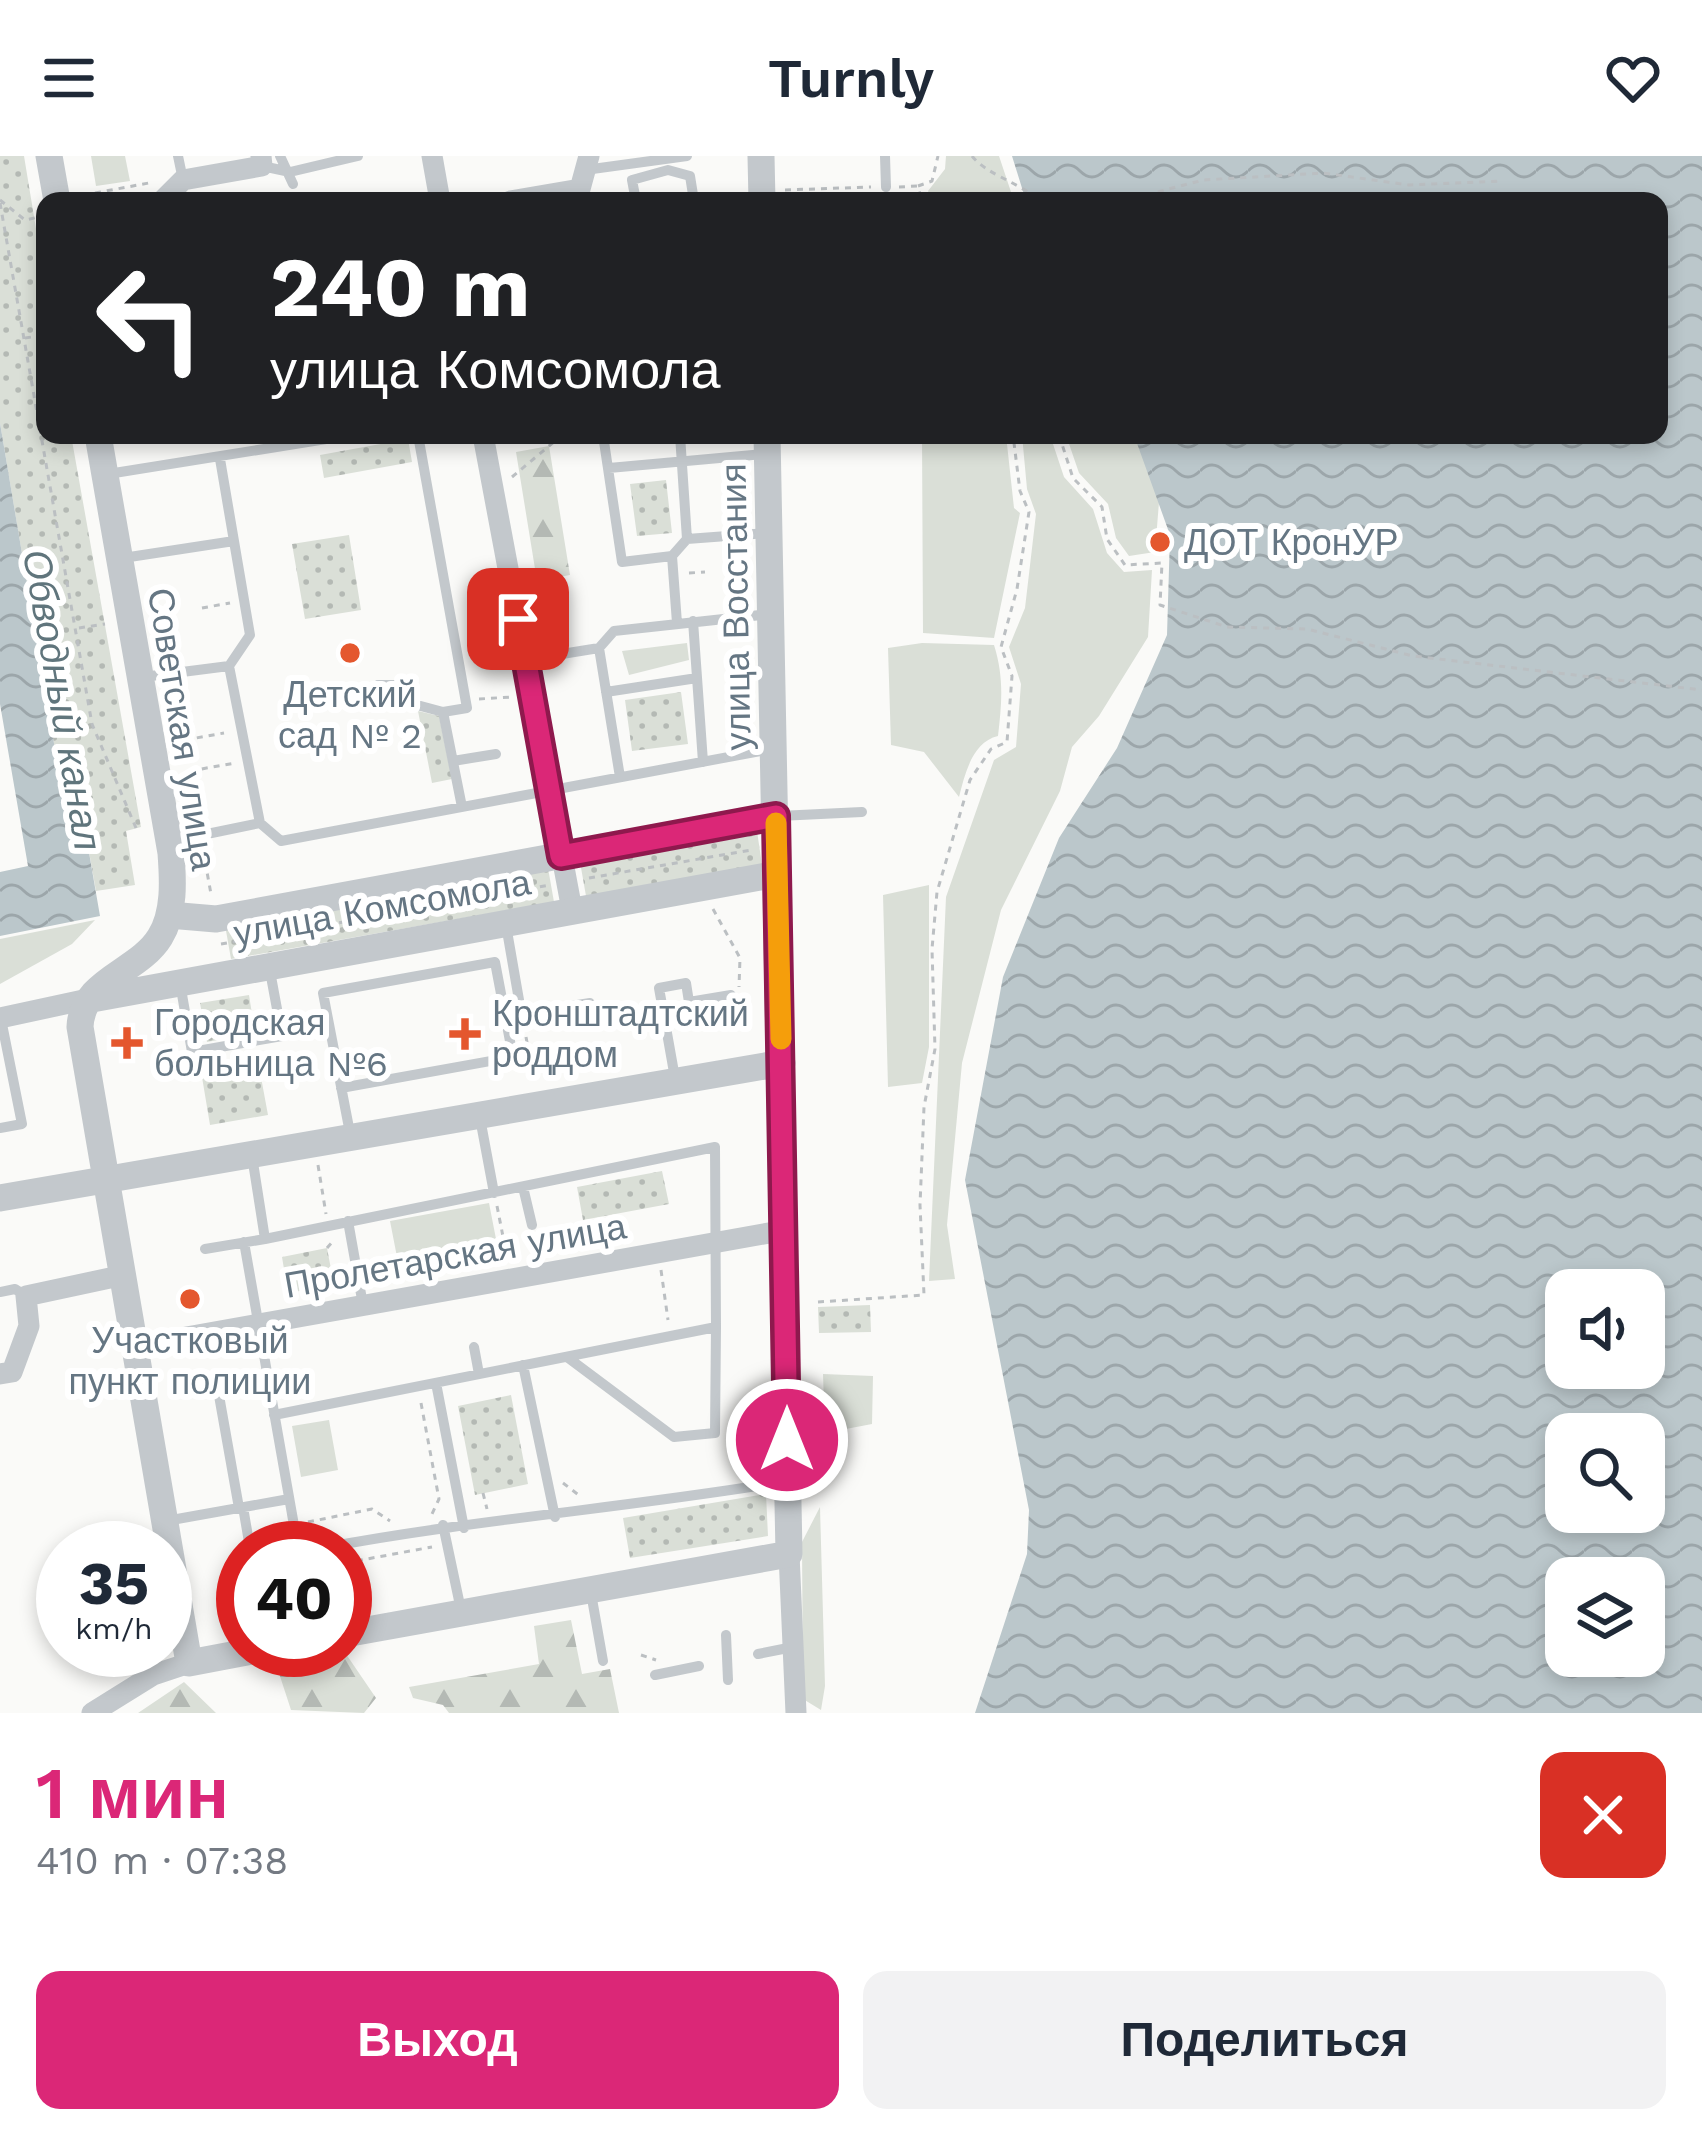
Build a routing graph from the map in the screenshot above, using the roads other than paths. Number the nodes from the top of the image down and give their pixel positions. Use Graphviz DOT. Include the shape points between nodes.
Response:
graph roads {
  1 [pos="49,156"];
  2 [pos="178,156"];
  3 [pos="358,156"];
  4 [pos="432,156"];
  5 [pos="687,156"];
  6 [pos="761,156"];
  7 [pos="885,156"];
  8 [pos="268,159"];
  9 [pos="642,164"];
  10 [pos="584,172"];
  11 [pos="291,178"];
  12 [pos="169,187"];
  13 [pos="886,187"];
  14 [pos="49,192"];
  15 [pos="438,192"];
  16 [pos="533,192"];
  17 [pos="634,192"];
  18 [pos="693,192"];
  19 [pos="762,192"];
  20 [pos="100,444"];
  21 [pos="302,444"];
  22 [pos="420,444"];
  23 [pos="485,444"];
  24 [pos="605,444"];
  25 [pos="680,444"];
  26 [pos="768,444"];
  27 [pos="220,459"];
  28 [pos="681,461"];
  29 [pos="609,468"];
  30 [pos="105,474"];
  31 [pos="770,532"];
  32 [pos="686,539"];
  33 [pos="234,541"];
  34 [pos="672,556"];
  35 [pos="120,559"];
  36 [pos="771,614"];
  37 [pos="693,622"];
  38 [pos="677,623"];
  39 [pos="599,648"];
  40 [pos="525,660"];
  41 [pos="229,666"];
  42 [pos="141,677"];
  43 [pos="697,678"];
  44 [pos="378,685"];
  45 [pos="606,692"];
  46 [pos="443,712"];
  47 [pos="775,748"];
  48 [pos="496,754"];
  49 [pos="453,761"];
  50 [pos="703,762"];
  51 [pos="620,777"];
  52 [pos="549,791"];
  53 [pos="463,807"];
  54 [pos="862,812"];
  55 [pos="776,816"];
  56 [pos="260,824"];
  57 [pos="170,842"];
  58 [pos="772,861"];
  59 [pos="566,883"];
  60 [pos="169,915"];
  61 [pos="506,922"];
  62 [pos="401,940"];
  63 [pos="317,955"];
  64 [pos="269,964"];
  65 [pos="410,977"];
  66 [pos="179,980"];
  67 [pos="323,993"];
  68 [pos="733,993"];
  69 [pos="88,999"];
  70 [pos="689,1002"];
  71 [pos="590,1003"];
  72 [pos="664,1013"];
  73 [pos="0,1018"];
  74 [pos="782,1064"];
  75 [pos="676,1081"];
  76 [pos="341,1088"];
  77 [pos="479,1114"];
  78 [pos="0,1128"];
  79 [pos="351,1136"];
  80 [pos="252,1153"];
  81 [pos="106,1178"];
  82 [pos="523,1186"];
  83 [pos="494,1193"];
  84 [pos="0,1198"];
  85 [pos="348,1221"];
  86 [pos="532,1225"];
  87 [pos="786,1230"];
  88 [pos="265,1239"];
  89 [pos="244,1242"];
  90 [pos="717,1242"];
  91 [pos="205,1249"];
  92 [pos="124,1276"];
  93 [pos="0,1292"];
  94 [pos="26,1296"];
  95 [pos="363,1305"];
  96 [pos="257,1324"];
  97 [pos="716,1327"];
  98 [pos="136,1346"];
  99 [pos="474,1347"];
  100 [pos="567,1357"];
  101 [pos="524,1365"];
  102 [pos="0,1374"];
  103 [pos="479,1374"];
  104 [pos="268,1383"];
  105 [pos="436,1383"];
  106 [pos="274,1415"];
  107 [pos="776,1483"];
  108 [pos="289,1499"];
  109 [pos="241,1508"];
  110 [pos="555,1517"];
  111 [pos="163,1521"];
  112 [pos="169,1521"];
  113 [pos="244,1521"];
  114 [pos="293,1521"];
  115 [pos="443,1525"];
  116 [pos="464,1528"];
  117 [pos="372,1538"];
  118 [pos="789,1554"];
  119 [pos="590,1590"];
  120 [pos="462,1613"];
  121 [pos="372,1629"];
  122 [pos="726,1635"];
  123 [pos="793,1647"];
  124 [pos="758,1654"];
  125 [pos="603,1660"];
  126 [pos="699,1666"];
  127 [pos="655,1675"];
  128 [pos="151,1677"];
  129 [pos="728,1680"];
  130 [pos="92,1713"];
  131 [pos="796,1713"];
  1 -- 14 [label="street"];
  2 -- 12 [label="lane"];
  3 -- 11 [label="lane"];
  4 -- 15 [label="street"];
  5 -- 9 [label="lane"];
  6 -- 19 [label="street"];
  7 -- 13 [label="lane"];
  8 -- 11 [label="lane"];
  8 -- 11 [label="lane"];
  8 -- 12 [label="street"];
  9 -- 10 [label="lane"];
  9 -- 17 [label="lane"];
  9 -- 18 [label="lane" via="690,176"];
  10 -- 16 [label="street"];
  20 -- 30 [label="street, Советская улица"];
  21 -- 27 [label="lane"];
  22 -- 46 [label="lane" via="466,708"];
  23 -- 40 [label="street"];
  24 -- 29 [label="lane"];
  25 -- 28 [label="lane"];
  26 -- 28 [label="lane"];
  26 -- 31 [label="street, улица Восстания"];
  27 -- 30 [label="lane"];
  27 -- 33 [label="lane"];
  28 -- 29 [label="lane"];
  28 -- 32 [label="lane"];
  29 -- 34 [label="lane" via="622,562"];
  30 -- 35 [label="street, Советская улица"];
  31 -- 32 [label="lane"];
  31 -- 36 [label="street, улица Восстания"];
  32 -- 34 [label="lane"];
  33 -- 35 [label="lane"];
  33 -- 41 [label="lane" via="250,635"];
  34 -- 38 [label="lane"];
  35 -- 42 [label="street, Советская улица"];
  36 -- 37 [label="lane"];
  36 -- 47 [label="street, улица Восстания"];
  37 -- 38 [label="lane"];
  37 -- 43 [label="lane"];
  38 -- 39 [label="lane" via="614,631"];
  39 -- 40 [label="lane"];
  39 -- 45 [label="lane"];
  40 -- 52 [label="street" via="531,748"];
  41 -- 42 [label="lane"];
  41 -- 56 [label="lane"];
  42 -- 57 [label="street, Советская улица"];
  43 -- 45 [label="lane"];
  43 -- 50 [label="lane"];
  44 -- 46 [label="lane" via="398,685 417,705"];
  45 -- 51 [label="lane"];
  46 -- 49 [label="lane"];
  47 -- 50 [label="lane"];
  47 -- 55 [label="street, улица Восстания"];
  48 -- 49 [label="lane"];
  49 -- 53 [label="lane"];
  50 -- 51 [label="lane"];
  51 -- 52 [label="lane"];
  52 -- 53 [label="lane"];
  52 -- 59 [label="street"];
  53 -- 56 [label="lane" via="281,841"];
  54 -- 55 [label="lane"];
  55 -- 58 [label="street, улица Восстания"];
  55 -- 59 [label="street, улица Комсомола"];
  56 -- 57 [label="lane"];
  57 -- 60 [label="street, Советская улица"];
  58 -- 59 [label="street, улица Комсомола"];
  58 -- 74 [label="street, улица Восстания"];
  59 -- 60 [label="street, улица Комсомола" via="216,919"];
  59 -- 61 [label="street, улица Комсомола"];
  60 -- 69 [label="street, Советская улица" via="155,945"];
  61 -- 62 [label="street, улица Комсомола"];
  61 -- 71 [label="lane" via="522,1019"];
  62 -- 63 [label="street, улица Комсомола"];
  62 -- 65 [label="lane"];
  63 -- 64 [label="street, улица Комсомола"];
  63 -- 67 [label="lane"];
  64 -- 66 [label="street, улица Комсомола"];
  64 -- 66 [label="lane" via="282,1036 192,1052"];
  65 -- 67 [label="lane"];
  65 -- 76 [label="lane" via="495,962 513,1058"];
  66 -- 69 [label="street, улица Комсомола"];
  67 -- 76 [label="lane"];
  68 -- 70 [label="lane"];
  69 -- 73 [label="street, улица Комсомола"];
  69 -- 81 [label="street" via="80,1027"];
  70 -- 72 [label="lane" via="690,1009"];
  70 -- 72 [label="lane" via="686,983 659,988"];
  72 -- 75 [label="lane"];
  73 -- 78 [label="lane" via="22,1124"];
  74 -- 75 [label="street"];
  74 -- 87 [label="street, улица Восстания"];
  75 -- 77 [label="street"];
  76 -- 79 [label="lane"];
  77 -- 79 [label="street"];
  77 -- 83 [label="lane"];
  79 -- 80 [label="street"];
  80 -- 81 [label="street"];
  80 -- 88 [label="lane"];
  81 -- 84 [label="street"];
  81 -- 92 [label="street"];
  82 -- 83 [label="lane"];
  82 -- 86 [label="lane"];
  82 -- 90 [label="lane" via="715,1147"];
  83 -- 85 [label="lane"];
  85 -- 88 [label="lane"];
  85 -- 95 [label="lane"];
  87 -- 90 [label="street, Пролетарская улица"];
  87 -- 118 [label="street, улица Восстания"];
  88 -- 89 [label="lane"];
  89 -- 91 [label="lane"];
  89 -- 96 [label="lane"];
  90 -- 95 [label="street, Пролетарская улица" via="464,1294"];
  90 -- 97 [label="lane"];
  92 -- 94 [label="street"];
  92 -- 98 [label="street"];
  93 -- 94 [label="lane"];
  94 -- 102 [label="street" via="28,1326 12,1372"];
  95 -- 96 [label="street, Пролетарская улица"];
  96 -- 98 [label="street, Пролетарская улица"];
  96 -- 104 [label="lane"];
  97 -- 100 [label="lane"];
  97 -- 100 [label="lane" via="715,1433 674,1437"];
  98 -- 111 [label="street"];
  99 -- 103 [label="lane"];
  100 -- 101 [label="lane"];
  101 -- 103 [label="lane"];
  101 -- 110 [label="lane"];
  103 -- 105 [label="lane"];
  104 -- 106 [label="lane"];
  104 -- 109 [label="lane" via="218,1390"];
  105 -- 106 [label="lane"];
  105 -- 116 [label="lane"];
  106 -- 108 [label="lane"];
  107 -- 110 [label="lane"];
  108 -- 109 [label="lane"];
  108 -- 114 [label="lane"];
  109 -- 112 [label="lane"];
  109 -- 113 [label="lane"];
  110 -- 116 [label="lane"];
  115 -- 116 [label="lane"];
  115 -- 117 [label="lane"];
  115 -- 120 [label="lane"];
  118 -- 119 [label="street"];
  118 -- 123 [label="street, улица Восстания"];
  119 -- 120 [label="street"];
  119 -- 125 [label="lane"];
  120 -- 121 [label="street"];
  122 -- 129 [label="lane"];
  123 -- 124 [label="lane"];
  123 -- 131 [label="street, улица Восстания"];
  126 -- 127 [label="lane"];
  128 -- 130 [label="street"];
}
